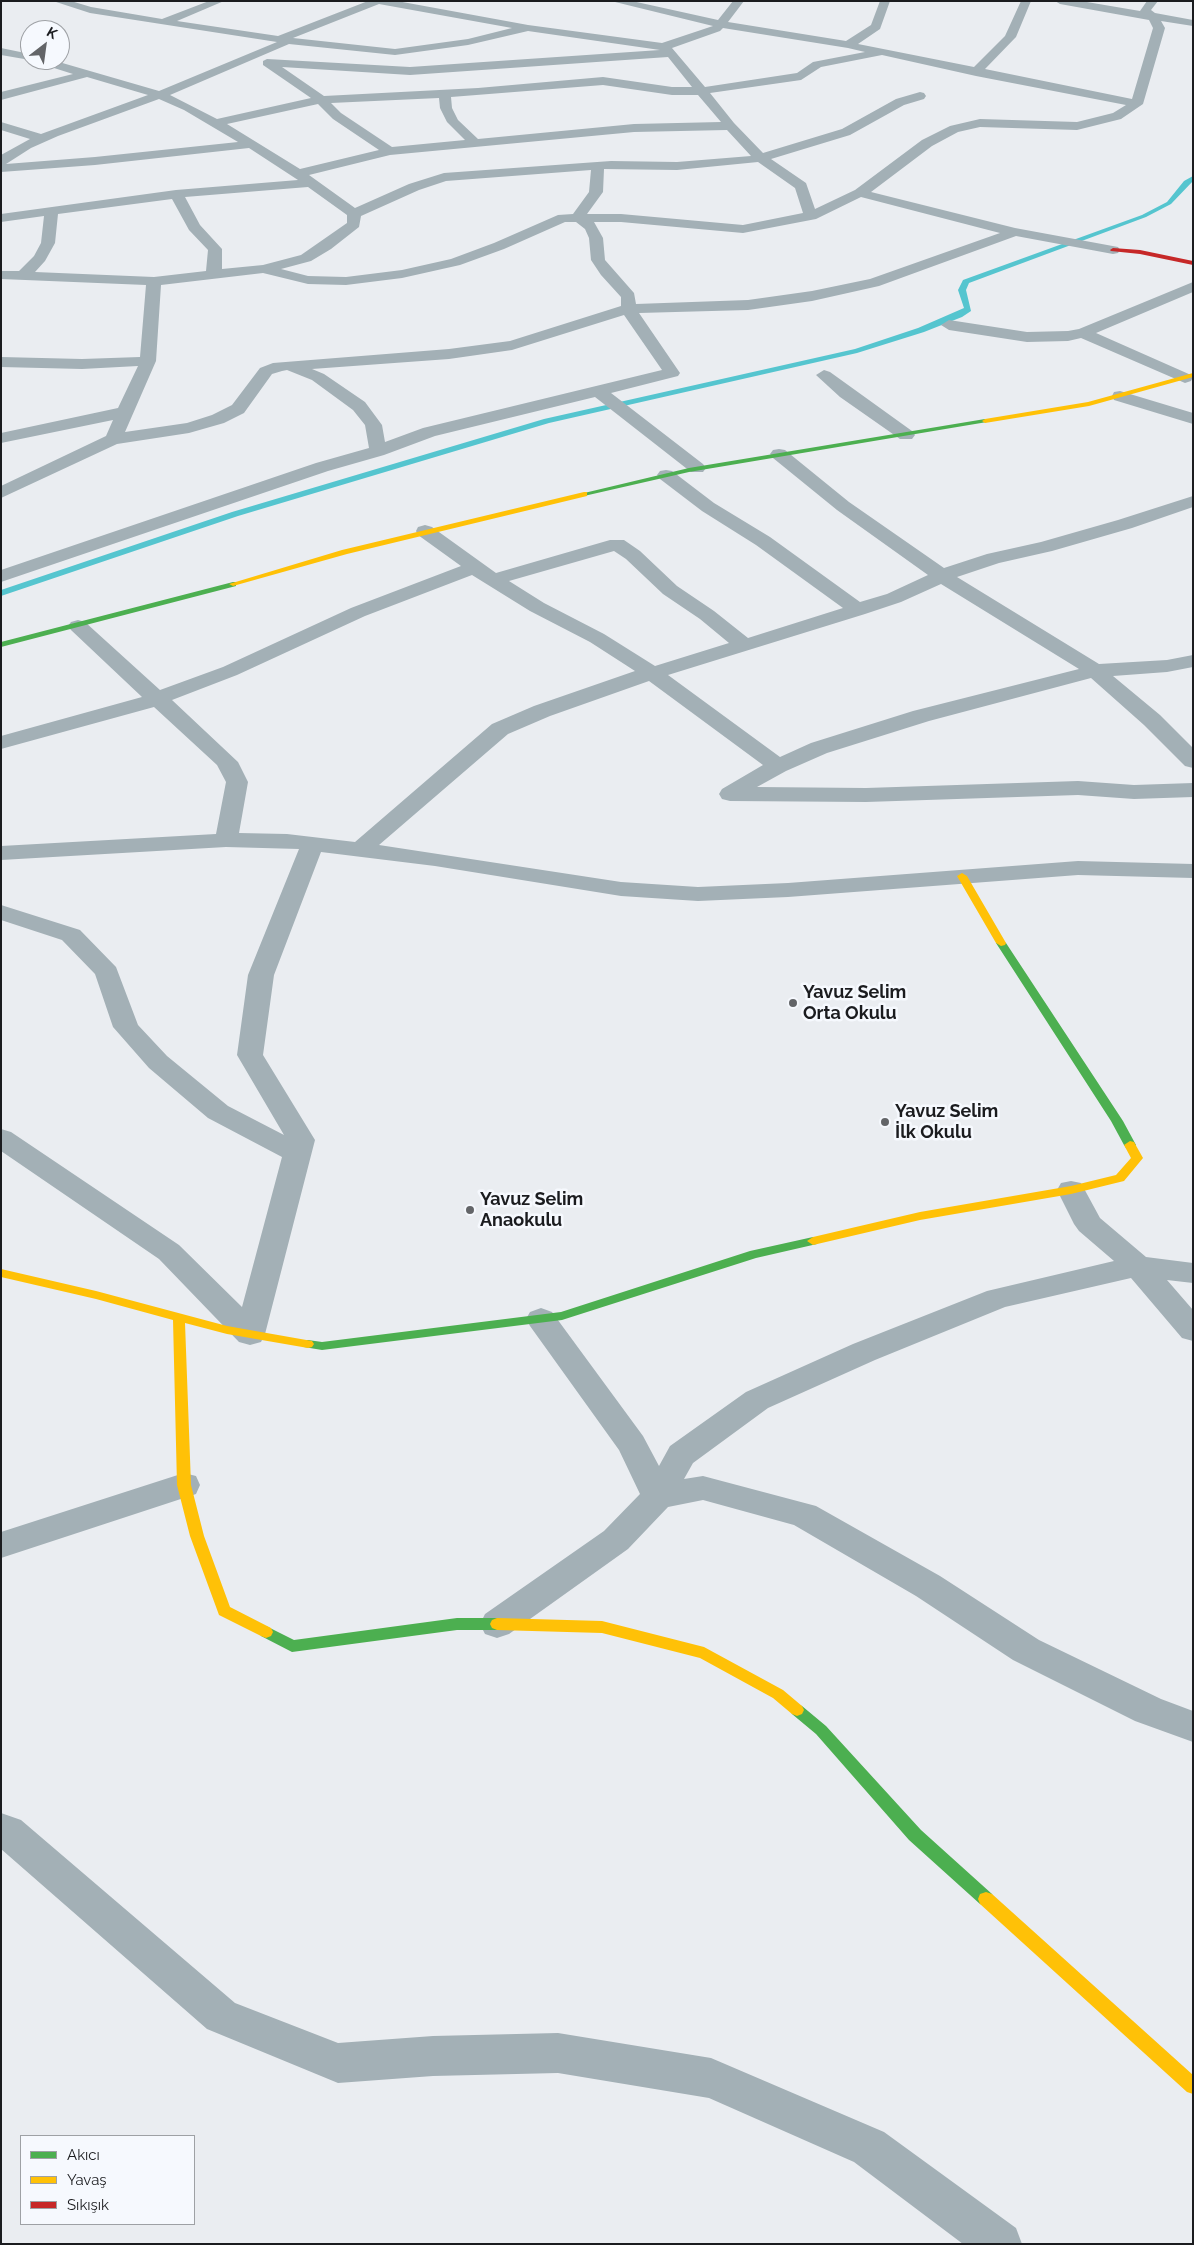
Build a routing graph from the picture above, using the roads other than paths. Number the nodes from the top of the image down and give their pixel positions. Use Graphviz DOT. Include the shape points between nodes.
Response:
graph roads {
  1 [pos="58,1"];
  2 [pos="219,1"];
  3 [pos="378,1"];
  4 [pos="616,1"];
  5 [pos="739,1"];
  6 [pos="885,1"];
  7 [pos="1026,1"];
  8 [pos="1060,1"];
  9 [pos="1153,1"];
  10 [pos="636,3"];
  11 [pos="1154,18"];
  12 [pos="162,22"];
  13 [pos="721,24"];
  14 [pos="1193,24"];
  15 [pos="528,28"];
  16 [pos="279,39"];
  17 [pos="291,41"];
  18 [pos="848,45"];
  19 [pos="667,50"];
  20 [pos="1,52"];
  21 [pos="878,53"];
  22 [pos="20,56"];
  23 [pos="254,56"];
  24 [pos="268,63"];
  25 [pos="70,69"];
  26 [pos="976,72"];
  27 [pos="87,74"];
  28 [pos="701,91"];
  29 [pos="444,92"];
  30 [pos="160,95"];
  31 [pos="1,96"];
  32 [pos="920,96"];
  33 [pos="321,100"];
  34 [pos="1136,104"];
  35 [pos="216,123"];
  36 [pos="1,126"];
  37 [pos="730,126"];
  38 [pos="41,138"];
  39 [pos="252,144"];
  40 [pos="476,144"];
  41 [pos="390,152"];
  42 [pos="761,158"];
  43 [pos="1,161"];
  44 [pos="598,167"];
  45 [pos="1,168"];
  46 [pos="298,174"];
  47 [pos="311,183"];
  48 [pos="860,193"];
  49 [pos="176,194"];
  50 [pos="51,212"];
  51 [pos="354,214"];
  52 [pos="811,216"];
  53 [pos="578,217"];
  54 [pos="1,218"];
  55 [pos="1015,232"];
  56 [pos="1170,247"];
  57 [pos="1113,250"];
  58 [pos="1140,252"];
  59 [pos="1193,263"];
  60 [pos="263,269"];
  61 [pos="1,275"];
  62 [pos="213,275"];
  63 [pos="23,276"];
  64 [pos="154,281"];
  65 [pos="1193,286"];
  66 [pos="628,308"];
  67 [pos="949,326"];
  68 [pos="1082,333"];
  69 [pos="148,360"];
  70 [pos="5,365"];
  71 [pos="290,365"];
  72 [pos="824,375"];
  73 [pos="1189,377"];
  74 [pos="602,395"];
  75 [pos="1120,396"];
  76 [pos="125,412"];
  77 [pos="1193,419"];
  78 [pos="906,435"];
  79 [pos="1,438"];
  80 [pos="112,439"];
  81 [pos="378,451"];
  82 [pos="779,454"];
  83 [pos="697,468"];
  84 [pos="666,475"];
  85 [pos="1,493"];
  86 [pos="1193,501"];
  87 [pos="425,531"];
  88 [pos="475,567"];
  89 [pos="1,576"];
  90 [pos="942,576"];
  91 [pos="493,580"];
  92 [pos="858,610"];
  93 [pos="78,626"];
  94 [pos="1,645"];
  95 [pos="744,646"];
  96 [pos="1193,661"];
  97 [pos="1095,671"];
  98 [pos="652,673"];
  99 [pos="156,699"];
  100 [pos="1,743"];
  101 [pos="1193,761"];
  102 [pos="778,766"];
  103 [pos="1193,790"];
  104 [pos="226,840"];
  105 [pos="313,844"];
  106 [pos="361,849"];
  107 [pos="1,853"];
  108 [pos="1193,871"];
  109 [pos="962,876"];
  110 [pos="1,912"];
  111 [pos="1,1138"];
  112 [pos="298,1154"];
  113 [pos="1071,1190"];
  114 [pos="1138,1266"];
  115 [pos="1193,1273"];
  116 [pos="3,1275"];
  117 [pos="178,1317"];
  118 [pos="541,1319"];
  119 [pos="1193,1330"];
  120 [pos="250,1334"];
  121 [pos="184,1485"];
  122 [pos="658,1497"];
  123 [pos="1,1545"];
  124 [pos="497,1624"];
  125 [pos="1193,1727"];
  126 [pos="1,1830"];
  127 [pos="1193,2086"];
  128 [pos="1000,2244"];
  1 -- 12 [label="street"];
  2 -- 12 [label="street"];
  3 -- 15 [label="street"];
  3 -- 16 [label="street"];
  4 -- 10 [label="street"];
  5 -- 13 [label="street"];
  6 -- 18 [label="street" via="876,27"];
  7 -- 26 [label="street" via="1010,37"];
  8 -- 11 [label="street"];
  9 -- 11 [label="street" via="1145,10"];
  10 -- 13 [label="street"];
  11 -- 14 [label="street"];
  11 -- 34 [label="street" via="1159,28"];
  12 -- 16 [label="street"];
  13 -- 18 [label="street"];
  13 -- 19 [label="street"];
  15 -- 17 [label="street" via="468,42 395,52"];
  15 -- 19 [label="street"];
  16 -- 17 [label="street"];
  17 -- 23 [label="street"];
  18 -- 21 [label="street"];
  19 -- 24 [label="street" via="410,71"];
  19 -- 28 [label="street"];
  20 -- 22 [label="street"];
  21 -- 26 [label="street"];
  21 -- 28 [label="street" via="817,64 801,76"];
  23 -- 24 [label="street"];
  23 -- 30 [label="street"];
  24 -- 33 [label="street"];
  25 -- 27 [label="street"];
  26 -- 34 [label="street"];
  27 -- 30 [label="street"];
  27 -- 31 [label="street"];
  28 -- 29 [label="street" via="672,91 602,81"];
  28 -- 37 [label="street"];
  29 -- 33 [label="street"];
  29 -- 40 [label="street" via="446,108 453,122"];
  30 -- 35 [label="street"];
  30 -- 38 [label="street"];
  32 -- 42 [label="street" via="900,102 846,132"];
  33 -- 35 [label="street"];
  33 -- 41 [label="street" via="337,116"];
  34 -- 48 [label="street" via="1117,116 1077,126 980,123 954,129 927,143"];
  35 -- 39 [label="street"];
  36 -- 38 [label="street"];
  37 -- 40 [label="street" via="634,128"];
  37 -- 42 [label="street"];
  38 -- 43 [label="street"];
  39 -- 45 [label="street"];
  39 -- 46 [label="street"];
  40 -- 41 [label="street"];
  41 -- 46 [label="street"];
  42 -- 44 [label="street" via="714,164"];
  42 -- 52 [label="street" via="801,186"];
  44 -- 51 [label="street" via="444,177"];
  44 -- 53 [label="street" via="596,192"];
  46 -- 47 [label="street"];
  47 -- 49 [label="street"];
  47 -- 51 [label="street"];
  48 -- 52 [label="street"];
  48 -- 55 [label="street"];
  49 -- 50 [label="street"];
  49 -- 62 [label="street" via="194,227 215,249"];
  50 -- 54 [label="street"];
  50 -- 63 [label="street" via="48,243 40,258"];
  51 -- 60 [label="street" via="354,224 326,246 306,258"];
  52 -- 53 [label="street" via="743,229"];
  53 -- 60 [label="street" via="545,224 455,262 402,274 346,281 318,280"];
  53 -- 66 [label="street" via="591,227 596,238 598,260 629,296"];
  55 -- 57 [label="street"];
  55 -- 66 [label="street" via="883,280 812,296 748,305"];
  56 -- 58 [label="street"];
  57 -- 58 [label="street"];
  58 -- 59 [label="street"];
  60 -- 62 [label="street"];
  61 -- 63 [label="street"];
  62 -- 64 [label="street"];
  63 -- 64 [label="street"];
  64 -- 69 [label="street"];
  65 -- 68 [label="street"];
  66 -- 71 [label="street" via="512,345 448,354"];
  66 -- 74 [label="street" via="672,373"];
  67 -- 68 [label="street" via="1028,337"];
  68 -- 73 [label="street"];
  69 -- 70 [label="street"];
  69 -- 76 [label="street"];
  71 -- 80 [label="street" via="266,371 238,409 218,419 189,428"];
  71 -- 81 [label="street" via="318,377 358,406 373,425"];
  72 -- 78 [label="street"];
  73 -- 75 [label="street"];
  74 -- 81 [label="street" via="429,432"];
  74 -- 83 [label="street"];
  75 -- 77 [label="street"];
  75 -- 78 [label="street"];
  76 -- 79 [label="street"];
  76 -- 80 [label="street"];
  78 -- 82 [label="street"];
  80 -- 85 [label="street"];
  81 -- 89 [label="street"];
  82 -- 83 [label="street"];
  82 -- 90 [label="street" via="843,506"];
  83 -- 84 [label="street"];
  84 -- 87 [label="street"];
  84 -- 92 [label="street"];
  86 -- 90 [label="street" via="1125,524 994,558"];
  87 -- 88 [label="street"];
  87 -- 93 [label="street"];
  88 -- 91 [label="street"];
  88 -- 99 [label="street" via="358,612 246,664"];
  90 -- 92 [label="street"];
  90 -- 97 [label="street"];
  91 -- 95 [label="street" via="617,544 670,590"];
  91 -- 98 [label="street"];
  92 -- 95 [label="street"];
  93 -- 94 [label="street"];
  93 -- 99 [label="street"];
  95 -- 98 [label="street"];
  96 -- 97 [label="street"];
  97 -- 101 [label="street"];
  97 -- 102 [label="street" via="921,716 819,748"];
  98 -- 102 [label="street"];
  98 -- 106 [label="street" via="500,729"];
  99 -- 100 [label="street"];
  99 -- 104 [label="street" via="227,762 237,782 234,814"];
  102 -- 103 [label="street" via="730,794 866,795 1078,788 1134,792"];
  104 -- 105 [label="street"];
  104 -- 107 [label="street"];
  105 -- 106 [label="street"];
  105 -- 112 [label="street" via="261,975 250,1055 301,1140"];
  106 -- 109 [label="street" via="621,889 698,894"];
  108 -- 109 [label="street" via="1078,868"];
  109 -- 113 [label="street" via="1008,954 1117,1121 1136,1158 1120,1178"];
  110 -- 112 [label="street" via="71,935 106,972 126,1027 158,1062 218,1112"];
  111 -- 120 [label="street" via="169,1252"];
  112 -- 120 [label="street"];
  113 -- 114 [label="street" via="1089,1224"];
  113 -- 118 [label="street" via="920,1216 754,1254 562,1316"];
  114 -- 115 [label="street"];
  114 -- 119 [label="street"];
  114 -- 122 [label="street" via="998,1298 757,1400 681,1455"];
  116 -- 117 [label="street"];
  117 -- 120 [label="street"];
  117 -- 121 [label="street"];
  118 -- 120 [label="street" via="322,1346"];
  118 -- 122 [label="street" via="632,1444"];
  121 -- 123 [label="street"];
  121 -- 124 [label="street" via="197,1536 224,1611 292,1646 457,1624"];
  122 -- 124 [label="street" via="616,1540"];
  122 -- 125 [label="street" via="704,1488 804,1515 928,1586 1026,1650 1148,1710"];
  124 -- 127 [label="street" via="602,1627 704,1653 778,1694 821,1730 915,1835"];
  126 -- 128 [label="street" via="8,1832 109,1917 221,2016 338,2064 433,2056 558,2053 711,2078 869,2147"];
}
